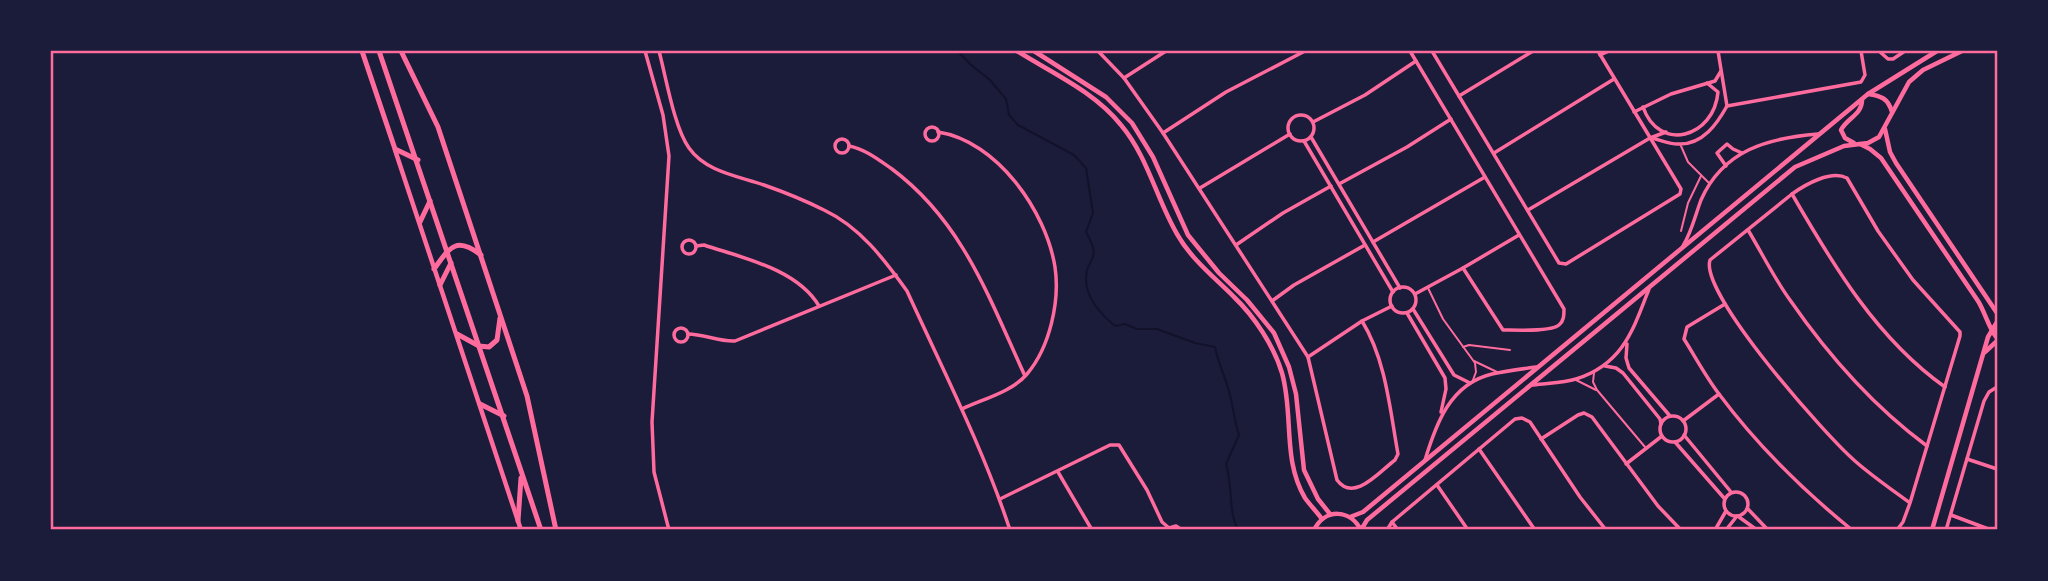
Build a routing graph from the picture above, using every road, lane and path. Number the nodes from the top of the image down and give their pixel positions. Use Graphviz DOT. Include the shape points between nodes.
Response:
graph roads {
  1 [pos="362,51"];
  2 [pos="379,51"];
  3 [pos="401,51"];
  4 [pos="645,51"];
  5 [pos="659,51"];
  6 [pos="1017,51"];
  7 [pos="1034,51"];
  8 [pos="1098,51"];
  9 [pos="1166,51"];
  10 [pos="1305,51"];
  11 [pos="1410,51"];
  12 [pos="1432,51"];
  13 [pos="1533,51"];
  14 [pos="1609,51"];
  15 [pos="1718,51"];
  16 [pos="1861,51"];
  17 [pos="1880,51"];
  18 [pos="1905,51"];
  19 [pos="1931,51"];
  20 [pos="1937,51"];
  21 [pos="1962,51"];
  22 [pos="1599,53"];
  23 [pos="1925,56"];
  24 [pos="1417,61"];
  25 [pos="1721,71"];
  26 [pos="1124,78"];
  27 [pos="1614,79"];
  28 [pos="1707,83"];
  29 [pos="1868,94"];
  30 [pos="1459,96"];
  31 [pos="1862,99"];
  32 [pos="1727,106"];
  33 [pos="1643,107"];
  34 [pos="1634,112"];
  35 [pos="1892,113"];
  36 [pos="1451,119"];
  37 [pos="1312,122"];
  38 [pos="1885,129"];
  39 [pos="938,132"];
  40 [pos="1163,132"];
  41 [pos="1666,132"];
  42 [pos="1290,134"];
  43 [pos="1820,134"];
  44 [pos="1311,137"];
  45 [pos="1650,138"];
  46 [pos="1304,141"];
  47 [pos="1857,144"];
  48 [pos="1680,145"];
  49 [pos="849,146"];
  50 [pos="395,149"];
  51 [pos="1493,153"];
  52 [pos="1742,153"];
  53 [pos="418,160"];
  54 [pos="1726,166"];
  55 [pos="1701,176"];
  56 [pos="1485,177"];
  57 [pos="1710,183"];
  58 [pos="1339,184"];
  59 [pos="1331,186"];
  60 [pos="1200,188"];
  61 [pos="1792,194"];
  62 [pos="430,201"];
  63 [pos="1527,210"];
  64 [pos="420,222"];
  65 [pos="1748,230"];
  66 [pos="1681,232"];
  67 [pos="1519,235"];
  68 [pos="1373,242"];
  69 [pos="1236,245"];
  70 [pos="1365,245"];
  71 [pos="696,246"];
  72 [pos="1682,249"];
  73 [pos="447,251"];
  74 [pos="481,255"];
  75 [pos="451,263"];
  76 [pos="1463,268"];
  77 [pos="434,269"];
  78 [pos="896,275"];
  79 [pos="440,285"];
  80 [pos="1427,287"];
  81 [pos="1400,288"];
  82 [pos="1649,289"];
  83 [pos="1393,292"];
  84 [pos="1415,294"];
  85 [pos="1272,301"];
  86 [pos="1725,304"];
  87 [pos="819,306"];
  88 [pos="1391,306"];
  89 [pos="1413,309"];
  90 [pos="1407,313"];
  91 [pos="1997,313"];
  92 [pos="500,315"];
  93 [pos="1362,321"];
  94 [pos="1997,322"];
  95 [pos="1992,329"];
  96 [pos="457,334"];
  97 [pos="688,334"];
  98 [pos="1430,337"];
  99 [pos="1997,339"];
  100 [pos="1424,340"];
  101 [pos="1627,342"];
  102 [pos="479,346"];
  103 [pos="1463,347"];
  104 [pos="1510,350"];
  105 [pos="1985,353"];
  106 [pos="1308,357"];
  107 [pos="1473,360"];
  108 [pos="1445,361"];
  109 [pos="1438,365"];
  110 [pos="1605,366"];
  111 [pos="1538,367"];
  112 [pos="1595,371"];
  113 [pos="1499,373"];
  114 [pos="1025,376"];
  115 [pos="1574,379"];
  116 [pos="1640,381"];
  117 [pos="1470,383"];
  118 [pos="1533,385"];
  119 [pos="1633,386"];
  120 [pos="1945,387"];
  121 [pos="1997,387"];
  122 [pos="1597,390"];
  123 [pos="1720,394"];
  124 [pos="1654,398"];
  125 [pos="1647,403"];
  126 [pos="480,404"];
  127 [pos="961,409"];
  128 [pos="1441,414"];
  129 [pos="503,416"];
  130 [pos="1670,416"];
  131 [pos="1683,421"];
  132 [pos="1661,424"];
  133 [pos="1662,436"];
  134 [pos="1684,436"];
  135 [pos="1541,439"];
  136 [pos="1675,442"];
  137 [pos="1927,446"];
  138 [pos="1646,448"];
  139 [pos="1479,449"];
  140 [pos="1967,459"];
  141 [pos="1425,460"];
  142 [pos="1626,464"];
  143 [pos="1997,469"];
  144 [pos="1058,472"];
  145 [pos="521,475"];
  146 [pos="1437,485"];
  147 [pos="1731,492"];
  148 [pos="1724,498"];
  149 [pos="1000,499"];
  150 [pos="1910,503"];
  151 [pos="1748,508"];
  152 [pos="1726,511"];
  153 [pos="1330,514"];
  154 [pos="1951,515"];
  155 [pos="1737,516"];
  156 [pos="1350,517"];
  157 [pos="1322,519"];
  158 [pos="518,522"];
  159 [pos="1392,522"];
  160 [pos="1168,529"];
  161 [pos="521,530"];
  162 [pos="541,530"];
  163 [pos="556,530"];
  164 [pos="668,530"];
  165 [pos="1010,530"];
  166 [pos="1093,530"];
  167 [pos="1182,530"];
  168 [pos="1314,530"];
  169 [pos="1361,530"];
  170 [pos="1387,530"];
  171 [pos="1398,530"];
  172 [pos="1468,530"];
  173 [pos="1535,530"];
  174 [pos="1606,530"];
  175 [pos="1681,530"];
  176 [pos="1715,530"];
  177 [pos="1726,530"];
  178 [pos="1757,530"];
  179 [pos="1768,530"];
  180 [pos="1852,530"];
  181 [pos="1897,530"];
  182 [pos="1932,530"];
  183 [pos="1946,530"];
  184 [pos="1991,530"];
  1 -- 50 [label="highway"];
  2 -- 53 [label="highway"];
  3 -- 74 [label="highway" via="438,127"];
  4 -- 164 [label="street" via="669,156 652,422 654,472"];
  5 -- 78 [label="street" via="680,130 695,155 719,170 827,211 857,232"];
  6 -- 157 [label="street" via="1093,99 1121,123 1143,156 1177,235 1264,335 1282,372 1295,475"];
  7 -- 153 [label="street" via="1106,97 1132,123 1153,157 1188,235 1274,333 1296,394 1304,470"];
  8 -- 26 [label="street"];
  9 -- 26 [label="street"];
  10 -- 40 [label="street" via="1226,92"];
  11 -- 24 [label="street"];
  12 -- 30 [label="street"];
  13 -- 30 [label="street"];
  14 -- 22 [label="street"];
  15 -- 25 [label="street"];
  16 -- 32 [label="street" via="1865,75 1861,82"];
  17 -- 18 [label="street" via="1888,59"];
  19 -- 23 [label="street"];
  20 -- 23 [label="street"];
  21 -- 35 [label="street" via="1909,82"];
  22 -- 27 [label="street"];
  23 -- 29 [label="street"];
  24 -- 36 [label="street"];
  24 -- 37 [label="street"];
  25 -- 28 [label="street"];
  25 -- 32 [label="street"];
  26 -- 40 [label="street"];
  27 -- 34 [label="street"];
  27 -- 51 [label="street"];
  28 -- 33 [label="street"];
  28 -- 41 [label="street" via="1718,92 1716,107 1705,124 1691,133"];
  29 -- 31 [label="street"];
  29 -- 35 [label="street" via="1886,99"];
  30 -- 51 [label="street"];
  31 -- 43 [label="street"];
  31 -- 47 [label="street" via="1859,111 1842,130 1845,138"];
  32 -- 48 [label="street" via="1714,128"];
  33 -- 34 [label="street"];
  33 -- 41 [label="street" via="1650,121"];
  34 -- 45 [label="street"];
  35 -- 38 [label="street"];
  36 -- 56 [label="street"];
  36 -- 58 [label="street"];
  37 -- 42 [label="street" via="1295,117 1288,127"];
  37 -- 44 [label="street"];
  38 -- 47 [label="street" via="1868,143"];
  38 -- 91 [label="street" via="1896,163"];
  39 -- 114 [label="street" via="977,146 1001,165 1021,188 1047,239 1056,286 1051,324 1045,346"];
  40 -- 60 [label="street"];
  41 -- 45 [label="street"];
  42 -- 46 [label="street"];
  42 -- 60 [label="street"];
  43 -- 52 [label="street" via="1768,141"];
  43 -- 72 [label="street"];
  44 -- 46 [label="street"];
  44 -- 58 [label="street"];
  45 -- 48 [label="street"];
  45 -- 63 [label="street"];
  45 -- 63 [label="street" via="1681,189 1676,198 1566,264 1559,263"];
  46 -- 59 [label="street"];
  47 -- 82 [label="street" via="1795,167"];
  47 -- 95 [label="street" via="1881,158 1978,301"];
  48 -- 55 [label="lane"];
  49 -- 114 [label="street" via="897,173 947,222 966,250"];
  50 -- 53 [label="highway"];
  50 -- 64 [label="street"];
  51 -- 63 [label="street"];
  52 -- 54 [label="street"];
  52 -- 54 [label="street" via="1727,144 1717,153"];
  53 -- 62 [label="highway"];
  54 -- 57 [label="street"];
  55 -- 57 [label="lane"];
  55 -- 66 [label="lane"];
  56 -- 67 [label="street"];
  56 -- 68 [label="street"];
  57 -- 72 [label="street"];
  58 -- 68 [label="street"];
  59 -- 69 [label="street"];
  59 -- 70 [label="street"];
  60 -- 69 [label="street"];
  61 -- 65 [label="street"];
  61 -- 120 [label="street" via="1859,300 1891,340"];
  61 -- 120 [label="street" via="1806,184 1839,174 1847,178 1913,280 1958,328 1960,336"];
  62 -- 64 [label="highway"];
  62 -- 73 [label="highway"];
  64 -- 77 [label="street"];
  65 -- 86 [label="street" via="1710,260 1709,272"];
  65 -- 137 [label="street" via="1789,299 1826,347 1868,396"];
  67 -- 76 [label="street"];
  67 -- 76 [label="street" via="1564,309 1560,324 1503,330"];
  68 -- 81 [label="street"];
  69 -- 85 [label="street"];
  70 -- 83 [label="street"];
  70 -- 85 [label="street"];
  71 -- 87 [label="street" via="705,245 778,272 813,296"];
  72 -- 111 [label="street"];
  73 -- 74 [label="highway" via="465,245"];
  73 -- 75 [label="highway"];
  73 -- 77 [label="highway"];
  74 -- 92 [label="highway"];
  75 -- 79 [label="highway"];
  75 -- 102 [label="highway"];
  76 -- 80 [label="street"];
  77 -- 79 [label="street"];
  78 -- 87 [label="street"];
  78 -- 127 [label="street"];
  79 -- 96 [label="street"];
  80 -- 84 [label="street"];
  80 -- 103 [label="lane"];
  81 -- 83 [label="street"];
  81 -- 84 [label="street"];
  82 -- 101 [label="street"];
  82 -- 118 [label="street"];
  83 -- 88 [label="street"];
  84 -- 89 [label="street"];
  85 -- 106 [label="street"];
  86 -- 123 [label="street" via="1687,327 1683,335"];
  86 -- 150 [label="street" via="1811,416 1853,460"];
  87 -- 97 [label="street" via="735,341"];
  88 -- 90 [label="street"];
  88 -- 93 [label="street"];
  89 -- 90 [label="street"];
  89 -- 98 [label="street"];
  90 -- 100 [label="street"];
  92 -- 102 [label="highway" via="497,340"];
  92 -- 163 [label="highway" via="527,396"];
  93 -- 106 [label="street"];
  93 -- 106 [label="street" via="1373,339 1398,454 1358,489 1349,490 1337,480"];
  94 -- 95 [label="street"];
  95 -- 99 [label="street"];
  95 -- 105 [label="street"];
  96 -- 102 [label="highway"];
  96 -- 126 [label="street"];
  98 -- 100 [label="street"];
  98 -- 108 [label="street"];
  99 -- 105 [label="street"];
  100 -- 109 [label="street"];
  101 -- 110 [label="street"];
  101 -- 116 [label="street" via="1629,368"];
  102 -- 129 [label="highway"];
  103 -- 104 [label="lane"];
  103 -- 107 [label="lane"];
  105 -- 182 [label="street"];
  107 -- 113 [label="lane"];
  107 -- 117 [label="lane" via="1476,372"];
  108 -- 109 [label="street"];
  108 -- 117 [label="street" via="1454,375"];
  109 -- 128 [label="street" via="1446,383"];
  110 -- 112 [label="street"];
  110 -- 119 [label="street" via="1619,369"];
  111 -- 113 [label="street"];
  111 -- 141 [label="street"];
  112 -- 115 [label="street"];
  112 -- 122 [label="lane"];
  113 -- 117 [label="street"];
  114 -- 127 [label="street"];
  115 -- 118 [label="street"];
  115 -- 122 [label="lane"];
  116 -- 119 [label="street"];
  116 -- 124 [label="street"];
  117 -- 128 [label="street"];
  118 -- 169 [label="street" via="1367,520"];
  119 -- 125 [label="street"];
  120 -- 137 [label="street"];
  121 -- 140 [label="street" via="1984,401"];
  122 -- 138 [label="lane"];
  123 -- 131 [label="street"];
  123 -- 180 [label="street" via="1816,501"];
  124 -- 125 [label="street"];
  124 -- 130 [label="street"];
  125 -- 132 [label="street"];
  126 -- 129 [label="highway"];
  126 -- 158 [label="street"];
  127 -- 149 [label="street"];
  128 -- 141 [label="street"];
  129 -- 145 [label="highway"];
  130 -- 131 [label="street"];
  130 -- 132 [label="street"];
  131 -- 134 [label="street"];
  132 -- 133 [label="street"];
  133 -- 136 [label="street"];
  133 -- 138 [label="street"];
  134 -- 136 [label="street"];
  134 -- 147 [label="street"];
  135 -- 139 [label="street" via="1530,422 1515,419"];
  135 -- 142 [label="street" via="1584,413 1592,417"];
  135 -- 174 [label="street"];
  136 -- 148 [label="street"];
  137 -- 150 [label="street"];
  138 -- 142 [label="street"];
  139 -- 146 [label="street"];
  139 -- 173 [label="street"];
  140 -- 143 [label="street"];
  140 -- 154 [label="street"];
  141 -- 156 [label="street" via="1363,512"];
  142 -- 175 [label="street"];
  144 -- 149 [label="street"];
  144 -- 160 [label="street" via="1110,445 1119,445"];
  144 -- 166 [label="street"];
  145 -- 158 [label="highway"];
  145 -- 162 [label="highway"];
  146 -- 159 [label="street"];
  146 -- 172 [label="street"];
  147 -- 148 [label="street"];
  147 -- 151 [label="street" via="1746,496"];
  148 -- 152 [label="street"];
  149 -- 165 [label="street"];
  150 -- 181 [label="street"];
  151 -- 155 [label="street"];
  151 -- 179 [label="street"];
  152 -- 155 [label="street"];
  152 -- 176 [label="street"];
  153 -- 156 [label="street"];
  153 -- 157 [label="street"];
  154 -- 183 [label="street"];
  154 -- 184 [label="street"];
  155 -- 177 [label="street"];
  155 -- 178 [label="street"];
  156 -- 169 [label="street"];
  157 -- 168 [label="street"];
  158 -- 161 [label="street"];
  159 -- 170 [label="street"];
  159 -- 171 [label="street"];
  160 -- 167 [label="street" via="1176,526"];
}
